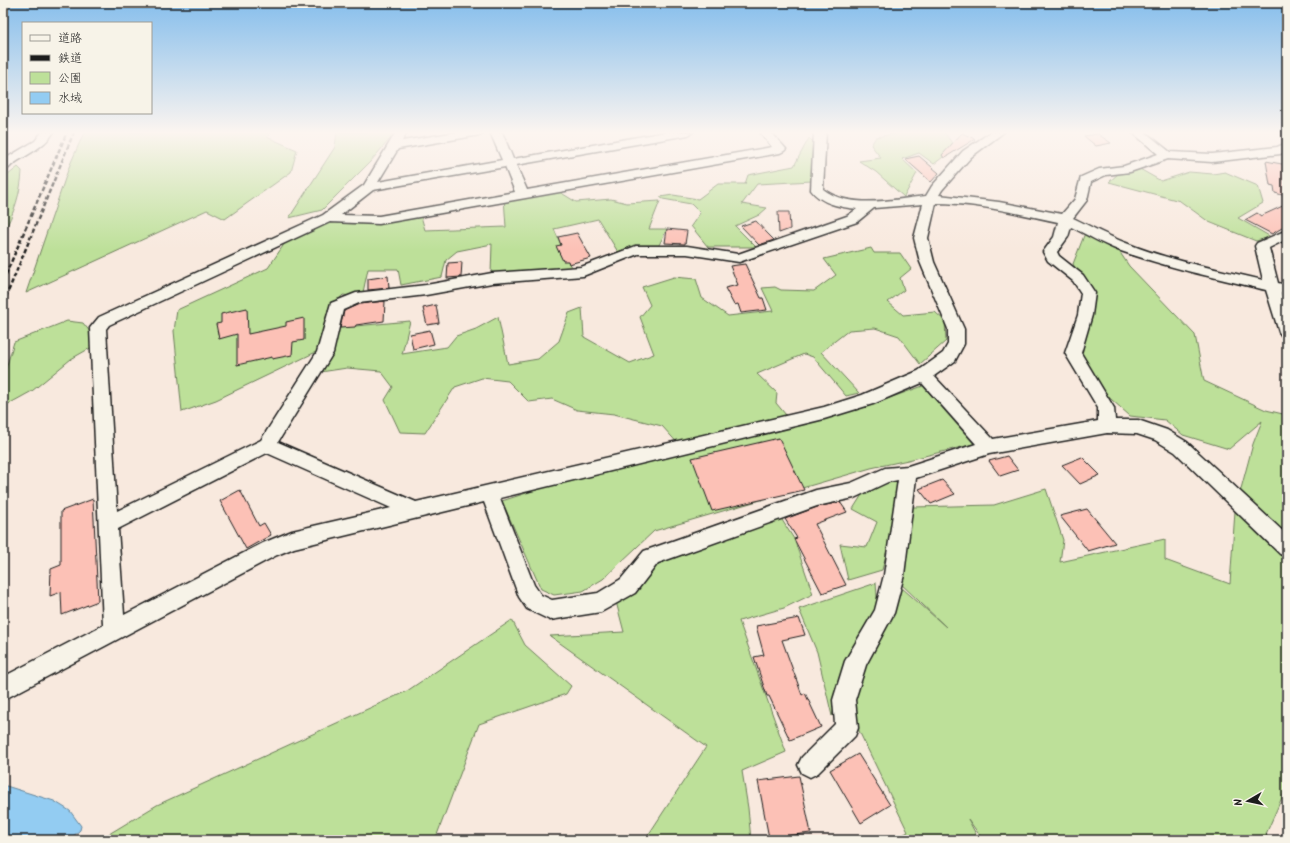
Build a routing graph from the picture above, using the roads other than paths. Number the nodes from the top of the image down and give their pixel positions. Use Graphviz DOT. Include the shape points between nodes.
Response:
graph roads {
  1 [pos="379,171"];
  2 [pos="460,171"];
  3 [pos="513,171"];
  4 [pos="655,171"];
  5 [pos="818,171"];
  6 [pos="952,171"];
  7 [pos="1109,171"];
  8 [pos="369,187"];
  9 [pos="523,195"];
  10 [pos="931,199"];
  11 [pos="870,205"];
  12 [pos="328,218"];
  13 [pos="1065,220"];
  14 [pos="1287,234"];
  15 [pos="1272,287"];
  16 [pos="1287,290"];
  17 [pos="1287,332"];
  18 [pos="924,375"];
  19 [pos="1107,426"];
  20 [pos="267,445"];
  21 [pos="989,447"];
  22 [pos="908,473"];
  23 [pos="489,492"];
  24 [pos="416,511"];
  25 [pos="109,524"];
  26 [pos="1287,548"];
  27 [pos="114,631"];
  28 [pos="3,689"];
  29 [pos="810,765"];
  1 -- 8 [label="street"];
  2 -- 8 [label="street"];
  3 -- 9 [label="street"];
  4 -- 9 [label="street"];
  5 -- 11 [label="street" via="817,190 822,195 847,205"];
  6 -- 10 [label="street"];
  7 -- 13 [label="street" via="1086,180 1081,200"];
  8 -- 12 [label="street"];
  9 -- 12 [label="street" via="379,220"];
  10 -- 11 [label="street"];
  10 -- 13 [label="street" via="999,206"];
  10 -- 18 [label="street" via="921,238 927,262 956,329 956,344 949,356"];
  11 -- 20 [label="street" via="852,219 739,258 687,250 636,250 583,271 492,278 426,290 356,298 336,307 325,353"];
  12 -- 25 [label="street" via="104,321 98,328"];
  13 -- 15 [label="street" via="1122,246 1154,257"];
  13 -- 19 [label="street" via="1061,238 1050,252 1053,258 1078,278 1088,293 1086,316 1073,353 1106,408"];
  14 -- 15 [label="street" via="1262,246"];
  15 -- 16 [label="street"];
  15 -- 17 [label="street"];
  18 -- 21 [label="street"];
  18 -- 23 [label="street" via="867,400 824,413"];
  19 -- 21 [label="street"];
  19 -- 26 [label="street" via="1138,426 1161,435 1181,447"];
  20 -- 24 [label="street"];
  20 -- 25 [label="street"];
  21 -- 22 [label="street"];
  22 -- 23 [label="street" via="885,475 854,490 816,498 651,557 628,586 601,602 550,610 534,602 526,590"];
  22 -- 29 [label="street" via="894,575 884,613 856,662 844,700 847,728"];
  23 -- 24 [label="street"];
  24 -- 27 [label="street" via="292,540 270,549"];
  25 -- 27 [label="street"];
  27 -- 28 [label="street"];
}
